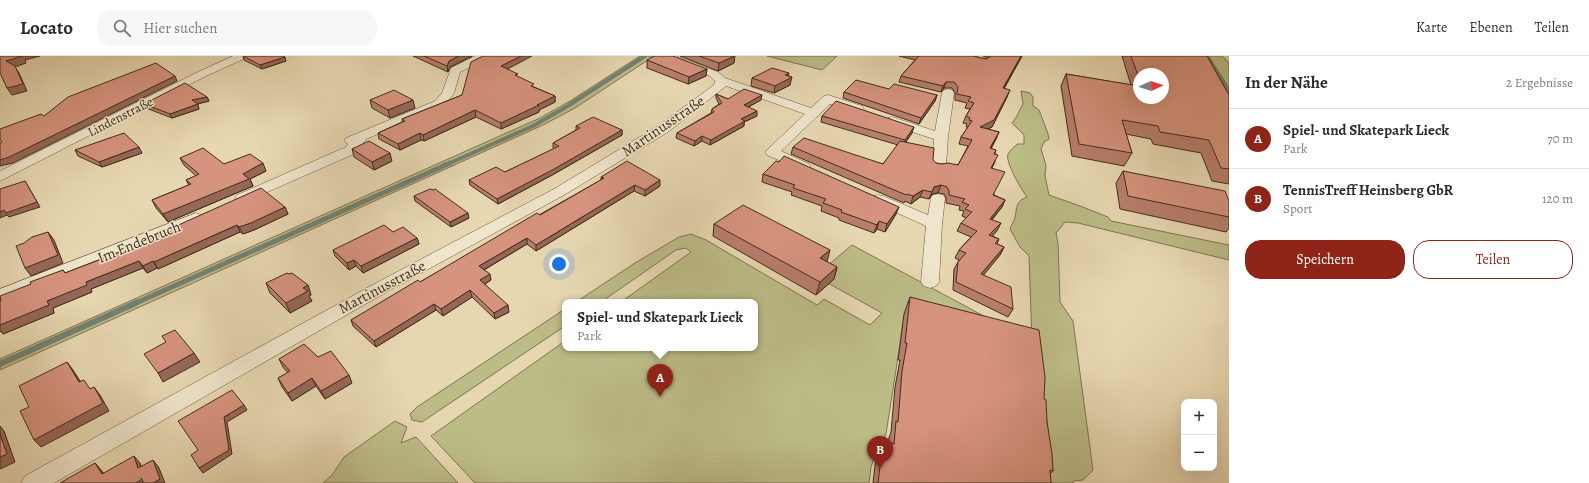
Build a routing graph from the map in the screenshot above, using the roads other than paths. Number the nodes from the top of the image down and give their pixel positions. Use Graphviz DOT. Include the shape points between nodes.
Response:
graph roads {
  1 [pos="242,56"];
  2 [pos="484,56"];
  3 [pos="666,56"];
  4 [pos="721,80"];
  5 [pos="932,95"];
  6 [pos="812,113"];
  7 [pos="941,137"];
  8 [pos="939,166"];
  9 [pos="815,172"];
  10 [pos="0,177"];
  11 [pos="864,193"];
  12 [pos="938,198"];
  13 [pos="228,204"];
  14 [pos="207,214"];
  15 [pos="934,224"];
  16 [pos="930,282"];
  17 [pos="0,296"];
  18 [pos="33,483"];
  1 -- 10 [label="street, Lindenstraße"];
  2 -- 13 [label="street" via="455,70 448,94 439,104 361,137 351,150"];
  3 -- 4 [label="street, Martinusstraße" via="714,74"];
  4 -- 6 [label="street, Martinusstraße"];
  4 -- 18 [label="street, Martinusstraße" via="720,86 663,129 559,192 363,297"];
  5 -- 7 [label="street" via="948,96"];
  6 -- 7 [label="street" via="828,99"];
  6 -- 9 [label="street" via="772,152"];
  7 -- 8 [label="street"];
  11 -- 15 [label="street"];
  12 -- 15 [label="street"];
  14 -- 17 [label="street, Im Endebruch"];
  15 -- 16 [label="street"];
}
